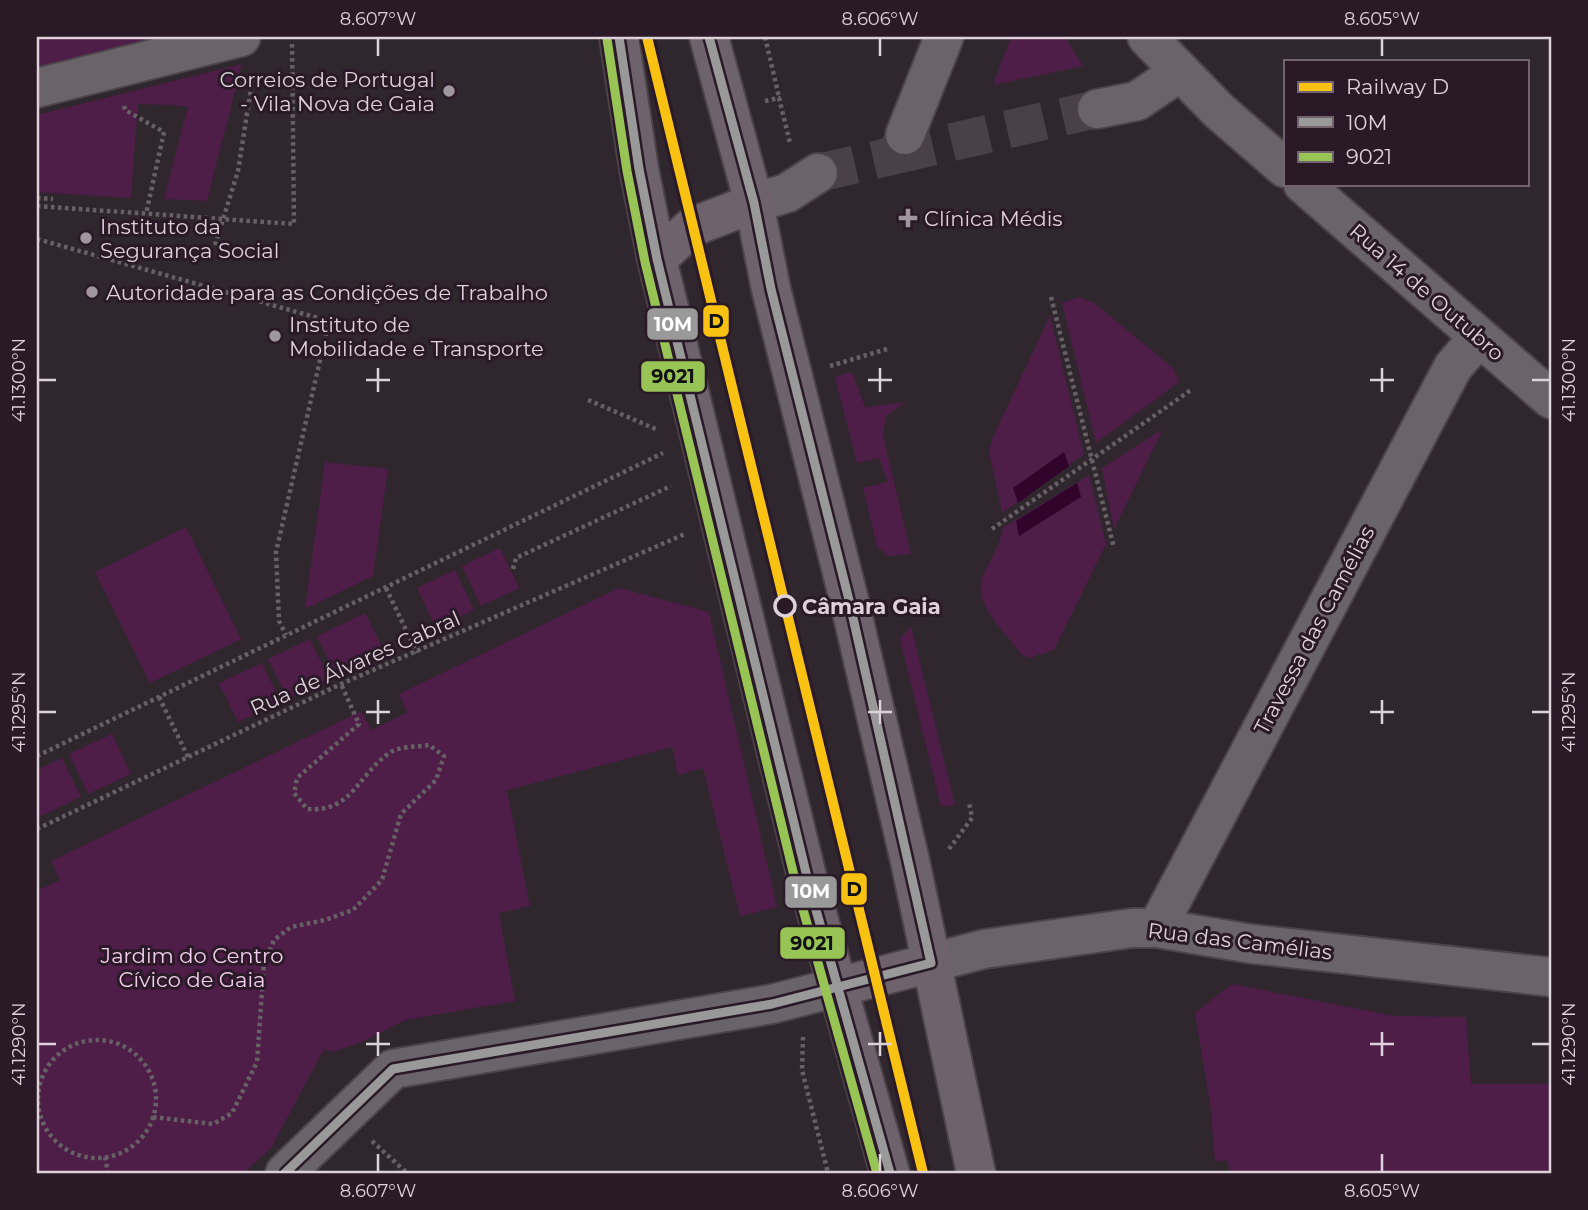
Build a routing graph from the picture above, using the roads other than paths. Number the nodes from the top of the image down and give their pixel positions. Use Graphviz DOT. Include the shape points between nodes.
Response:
graph roads {
  1 [pos="619,37"];
  2 [pos="709,37"];
  3 [pos="944,37"];
  4 [pos="1147,37"];
  5 [pos="248,50"];
  6 [pos="1180,72"];
  7 [pos="37,88"];
  8 [pos="1097,109"];
  9 [pos="905,135"];
  10 [pos="805,161"];
  11 [pos="1284,167"];
  12 [pos="1306,186"];
  13 [pos="754,203"];
  14 [pos="657,259"];
  15 [pos="1479,337"];
  16 [pos="1551,399"];
  17 [pos="1157,928"];
  18 [pos="931,963"];
  19 [pos="1551,977"];
  20 [pos="838,987"];
  21 [pos="285,1173"];
  22 [pos="890,1173"];
  23 [pos="976,1173"];
  1 -- 14 [label="main road"];
  2 -- 13 [label="main road"];
  3 -- 9 [label="street"];
  4 -- 6 [label="street"];
  5 -- 7 [label="street"];
  6 -- 8 [label="street" via="1137,101"];
  6 -- 11 [label="street"];
  10 -- 13 [label="street" via="787,192"];
  12 -- 15 [label="street, Rua 14 de Outubro"];
  13 -- 14 [label="main road" via="692,227"];
  13 -- 18 [label="main road"];
  14 -- 20 [label="main road"];
  15 -- 16 [label="street, Rua 14 de Outubro"];
  15 -- 17 [label="street, Travessa das Camélias" via="1453,367"];
  17 -- 18 [label="street, Rua das Camélias" via="984,949"];
  17 -- 19 [label="street, Rua das Camélias" via="1252,944"];
  18 -- 20 [label="main road"];
  18 -- 23 [label="main road"];
  20 -- 21 [label="street" via="772,1004 393,1069"];
  20 -- 22 [label="main road"];
}
